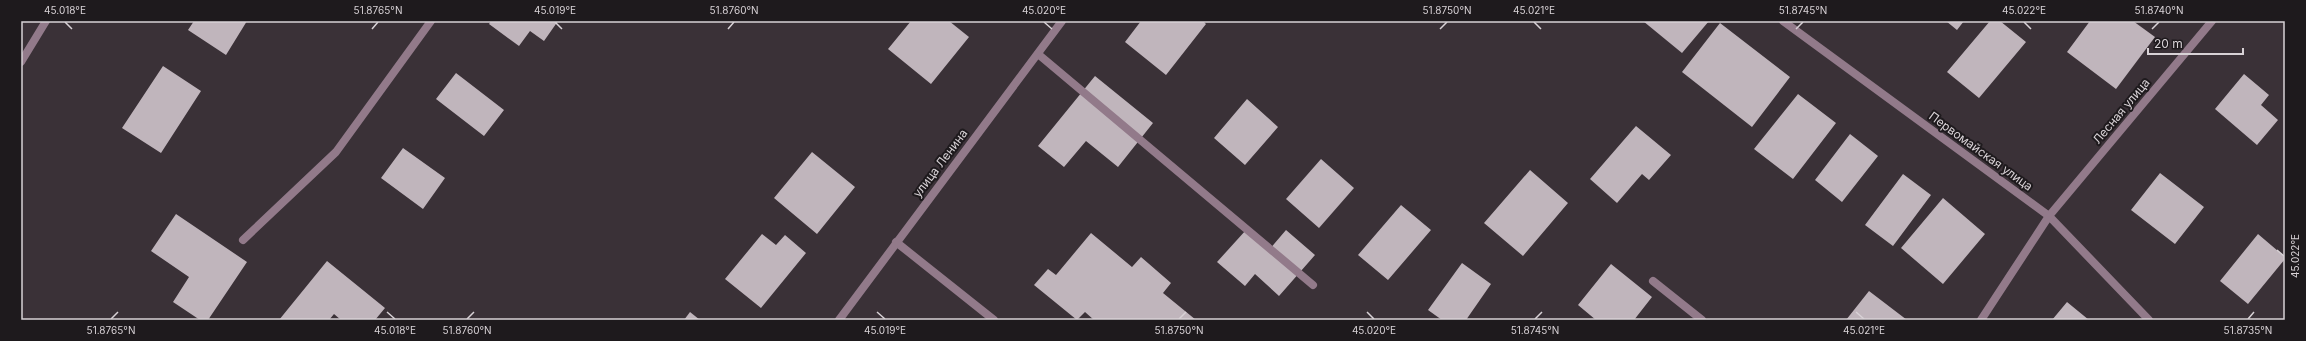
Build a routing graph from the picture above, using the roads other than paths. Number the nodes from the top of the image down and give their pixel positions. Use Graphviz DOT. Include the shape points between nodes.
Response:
graph roads {
  1 [pos="46,21"];
  2 [pos="431,21"];
  3 [pos="1062,21"];
  4 [pos="1783,21"];
  5 [pos="2212,21"];
  6 [pos="1038,54"];
  7 [pos="21,62"];
  8 [pos="2049,216"];
  9 [pos="243,240"];
  10 [pos="896,242"];
  11 [pos="1653,281"];
  12 [pos="1313,285"];
  13 [pos="839,320"];
  14 [pos="994,320"];
  15 [pos="1702,320"];
  16 [pos="1981,320"];
  17 [pos="2150,320"];
  1 -- 7 [label="street"];
  2 -- 9 [label="street" via="336,152"];
  3 -- 6 [label="street, улица Ленина"];
  4 -- 8 [label="street, Первомайская улица"];
  5 -- 8 [label="street, Лесная улица"];
  6 -- 10 [label="street, улица Ленина"];
  6 -- 12 [label="street"];
  8 -- 16 [label="street, Лесная улица"];
  8 -- 17 [label="street, Первомайская улица"];
  10 -- 13 [label="street, улица Ленина"];
  10 -- 14 [label="street"];
  11 -- 15 [label="street"];
}
